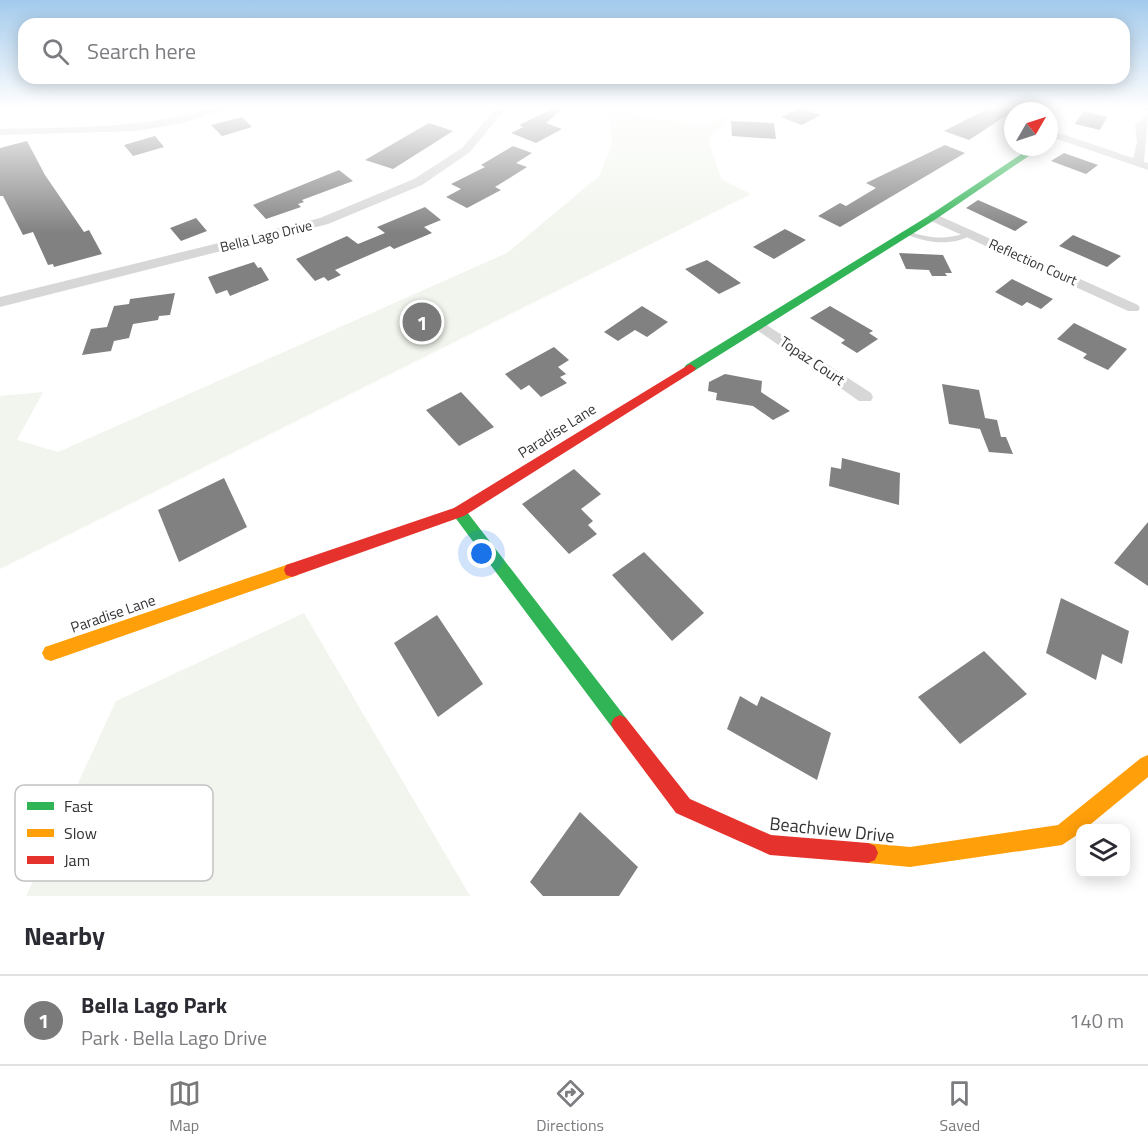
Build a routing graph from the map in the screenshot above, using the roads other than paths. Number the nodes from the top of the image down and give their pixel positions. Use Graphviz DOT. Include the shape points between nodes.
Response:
graph roads {
  1 [pos="466,150"];
  2 [pos="1094,150"];
  3 [pos="1142,150"];
  4 [pos="1024,156"];
  5 [pos="1143,165"];
  6 [pos="933,217"];
  7 [pos="907,233"];
  8 [pos="970,234"];
  9 [pos="0,302"];
  10 [pos="1133,308"];
  11 [pos="759,325"];
  12 [pos="865,397"];
  13 [pos="459,512"];
  14 [pos="51,653"];
  15 [pos="1148,765"];
  1 -- 9 [label="street, Bella Lago Drive" via="418,182 324,221"];
  2 -- 5 [label="street"];
  3 -- 5 [label="street"];
  4 -- 6 [label="street, Paradise Lane"];
  6 -- 7 [label="street, Paradise Lane"];
  6 -- 8 [label="street, Reflection Court"];
  7 -- 8 [label="lane" via="936,242"];
  7 -- 11 [label="street, Paradise Lane"];
  8 -- 10 [label="street, Reflection Court"];
  11 -- 12 [label="street, Topaz Court"];
  11 -- 13 [label="street, Paradise Lane"];
  13 -- 14 [label="street, Paradise Lane"];
  13 -- 15 [label="street, Beachview Drive" via="683,806 770,845 910,857 1062,835"];
}
